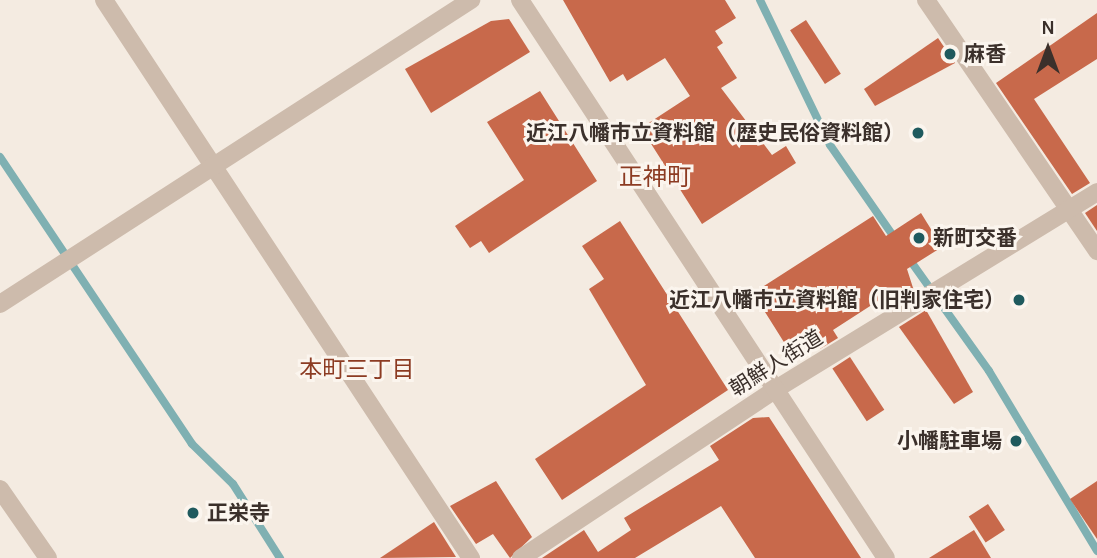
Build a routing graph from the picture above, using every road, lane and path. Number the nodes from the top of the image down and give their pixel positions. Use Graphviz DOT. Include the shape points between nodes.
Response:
graph roads {
  1 [pos="104,0"];
  2 [pos="471,0"];
  3 [pos="520,0"];
  4 [pos="926,0"];
  5 [pos="212,167"];
  6 [pos="1097,192"];
  7 [pos="1069,210"];
  8 [pos="1097,251"];
  9 [pos="0,304"];
  10 [pos="776,388"];
  11 [pos="0,489"];
  12 [pos="48,558"];
  13 [pos="471,558"];
  14 [pos="521,558"];
  15 [pos="886,558"];
  1 -- 5 [label="street"];
  2 -- 5 [label="street"];
  3 -- 10 [label="street"];
  4 -- 7 [label="street"];
  5 -- 9 [label="street"];
  5 -- 13 [label="street"];
  6 -- 7 [label="street, 朝鮮人街道"];
  7 -- 8 [label="street"];
  7 -- 10 [label="street, 朝鮮人街道"];
  10 -- 14 [label="street, 朝鮮人街道"];
  10 -- 15 [label="street"];
  11 -- 12 [label="street"];
}
